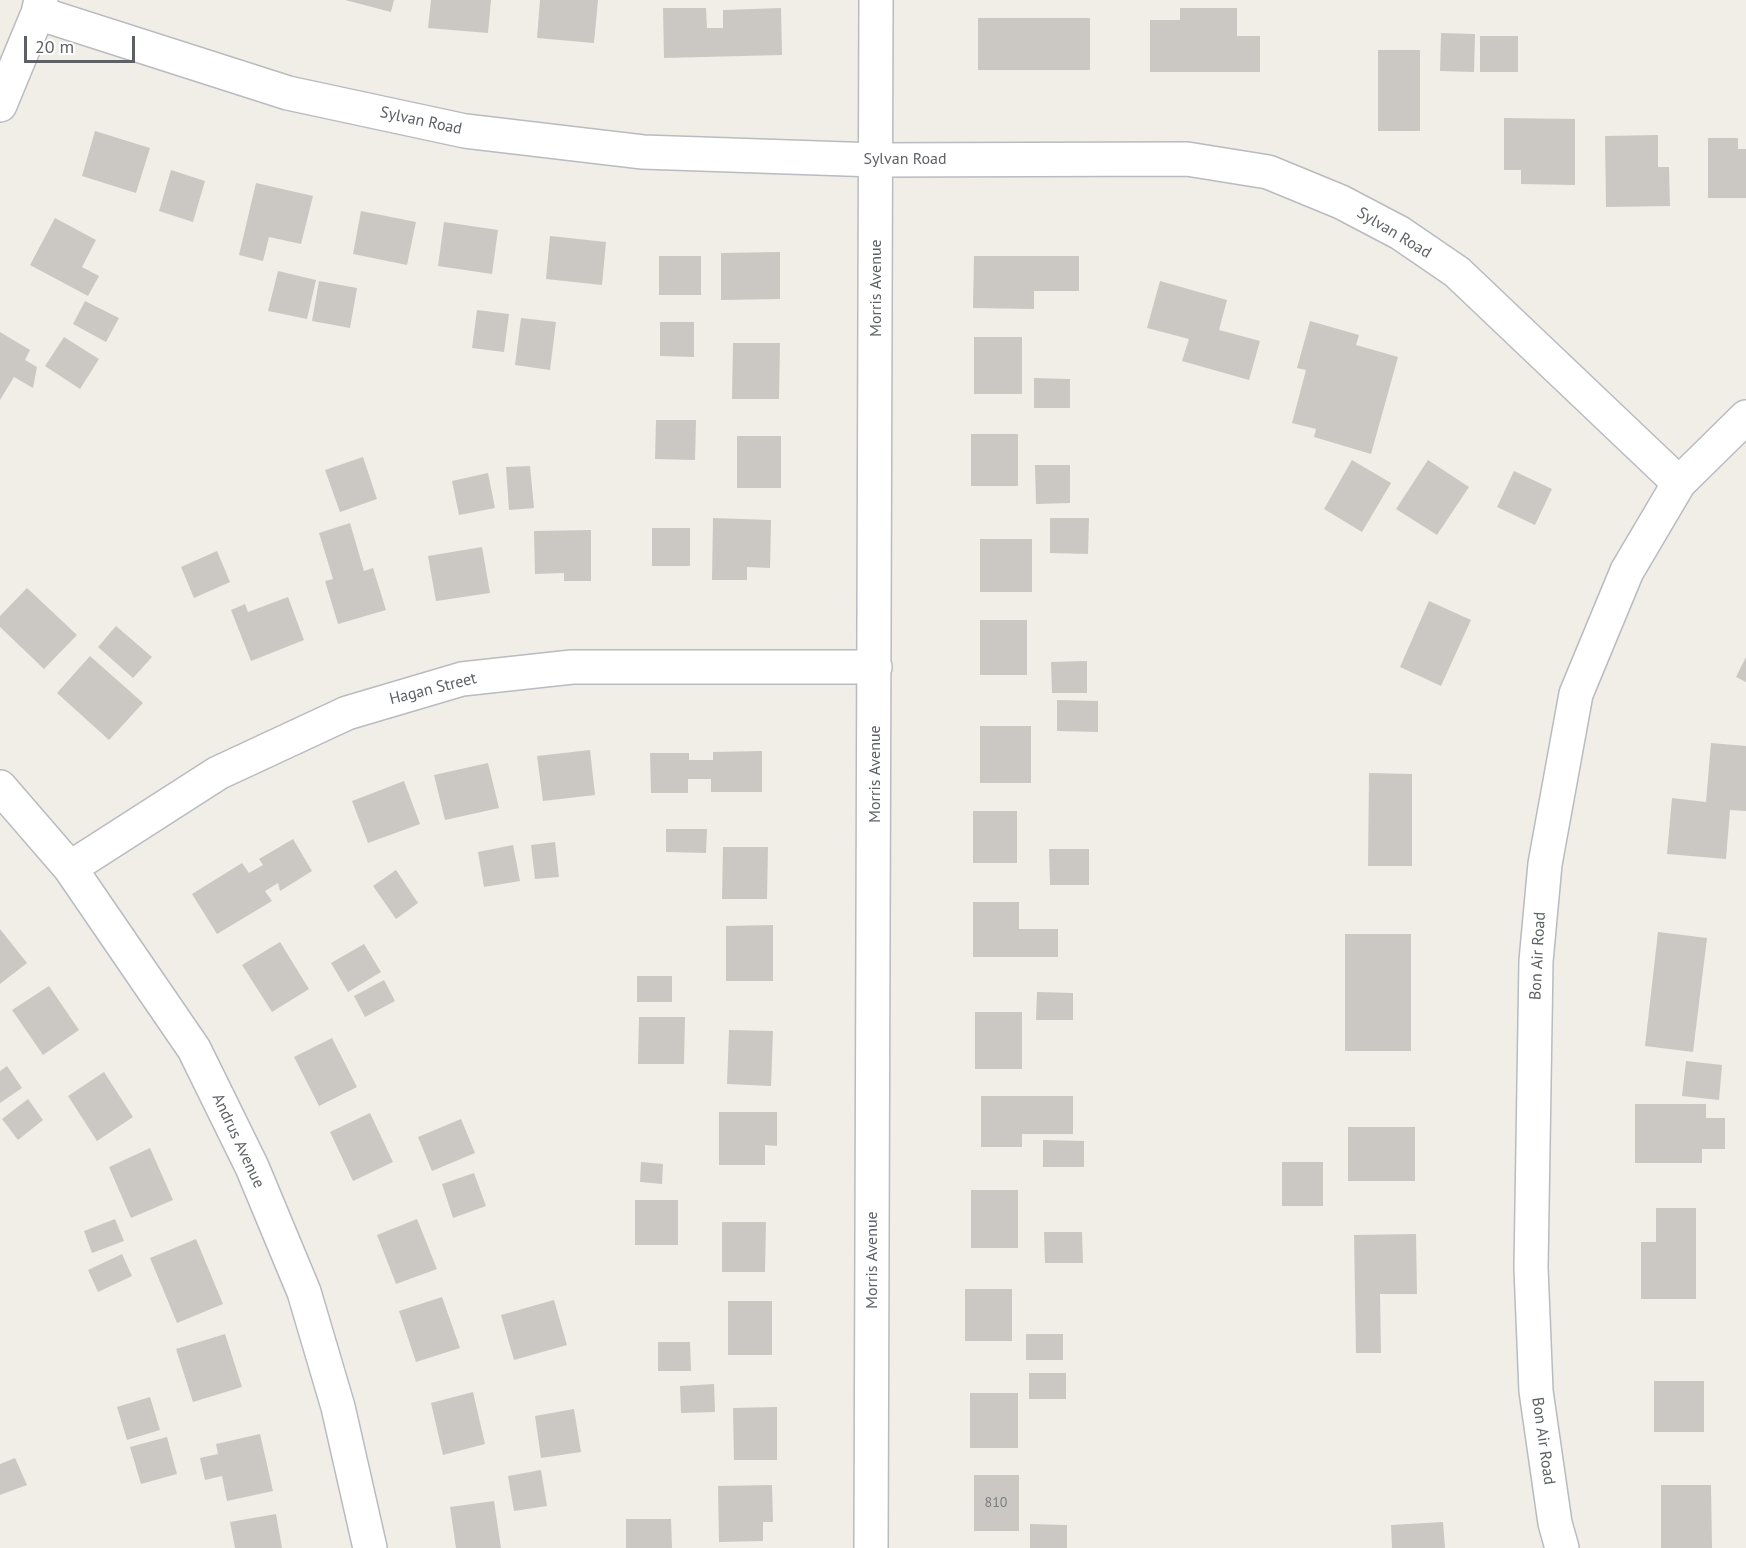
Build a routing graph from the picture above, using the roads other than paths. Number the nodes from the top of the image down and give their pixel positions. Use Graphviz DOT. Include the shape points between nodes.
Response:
graph roads {
  1 [pos="876,0"];
  2 [pos="40,6"];
  3 [pos="0,105"];
  4 [pos="876,160"];
  5 [pos="1746,417"];
  6 [pos="1679,483"];
  7 [pos="875,667"];
  8 [pos="0,787"];
  9 [pos="70,868"];
  10 [pos="370,1548"];
  11 [pos="871,1548"];
  12 [pos="1562,1548"];
  1 -- 4 [label="street, Morris Avenue"];
  2 -- 3 [label="street"];
  2 -- 4 [label="street, Sylvan Road" via="288,93 465,131 643,153"];
  4 -- 6 [label="street, Sylvan Road" via="1187,159 1268,172 1341,202 1400,233 1457,272"];
  4 -- 7 [label="street, Morris Avenue"];
  5 -- 6 [label="street, Bon Air Road"];
  6 -- 12 [label="street, Bon Air Road" via="1627,571 1576,694 1545,864 1536,961 1531,1268 1536,1390"];
  7 -- 9 [label="street, Hagan Street" via="572,667 462,679 347,712 218,773"];
  7 -- 11 [label="street, Morris Avenue"];
  8 -- 9 [label="street, Andrus Avenue"];
  9 -- 10 [label="street, Andrus Avenue" via="194,1049 252,1167 304,1292 338,1407"];
}
